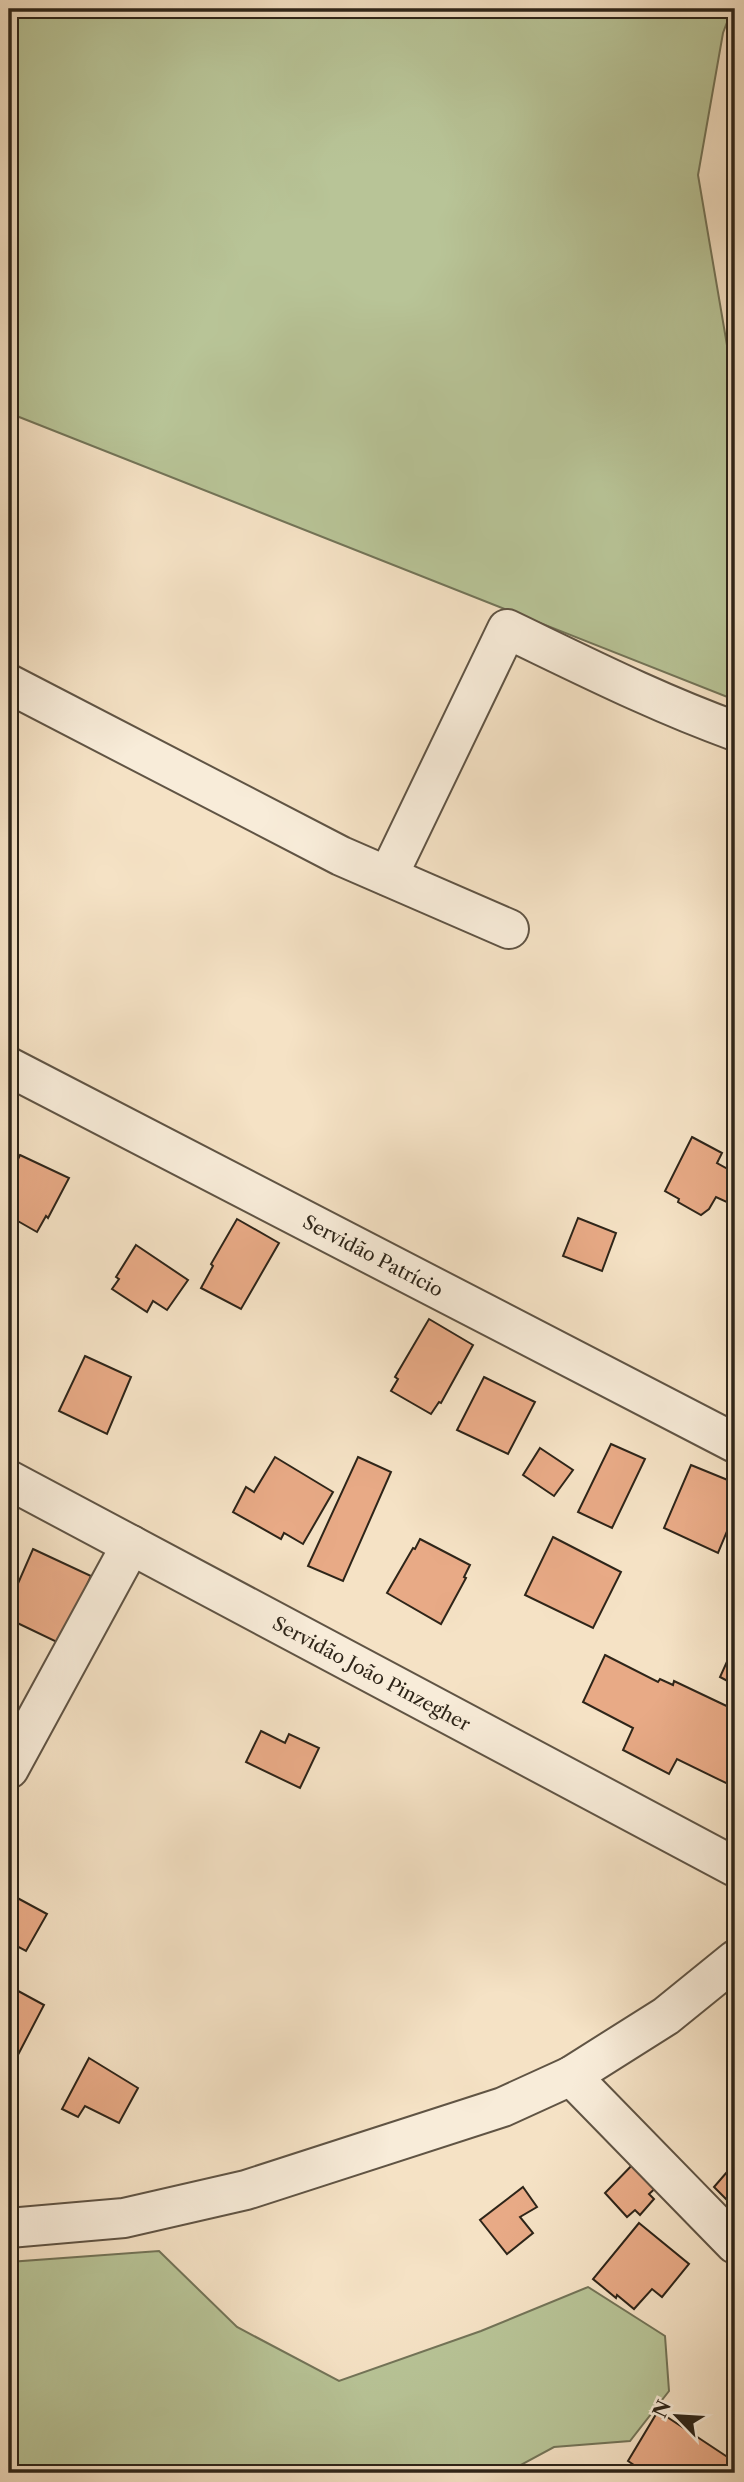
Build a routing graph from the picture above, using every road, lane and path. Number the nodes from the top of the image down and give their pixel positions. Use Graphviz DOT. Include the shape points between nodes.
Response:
graph roads {
  1 [pos="9,684"];
  2 [pos="735,731"];
  3 [pos="388,876"];
  4 [pos="509,929"];
  5 [pos="9,1067"];
  6 [pos="735,1443"];
  7 [pos="9,1480"];
  8 [pos="131,1545"];
  9 [pos="9,1769"];
  10 [pos="735,1867"];
  11 [pos="735,1960"];
  12 [pos="571,2076"];
  13 [pos="9,2228"];
  14 [pos="735,2244"];
  1 -- 3 [label="street"];
  2 -- 3 [label="street" via="638,692 507,629"];
  3 -- 4 [label="street"];
  5 -- 6 [label="street, Servidão Patrício"];
  7 -- 8 [label="street, Servidão João Pinzegher"];
  8 -- 9 [label="street"];
  8 -- 10 [label="street, Servidão João Pinzegher"];
  11 -- 12 [label="street" via="666,2017"];
  12 -- 13 [label="street" via="503,2107 246,2190 124,2218"];
  12 -- 14 [label="street"];
}
